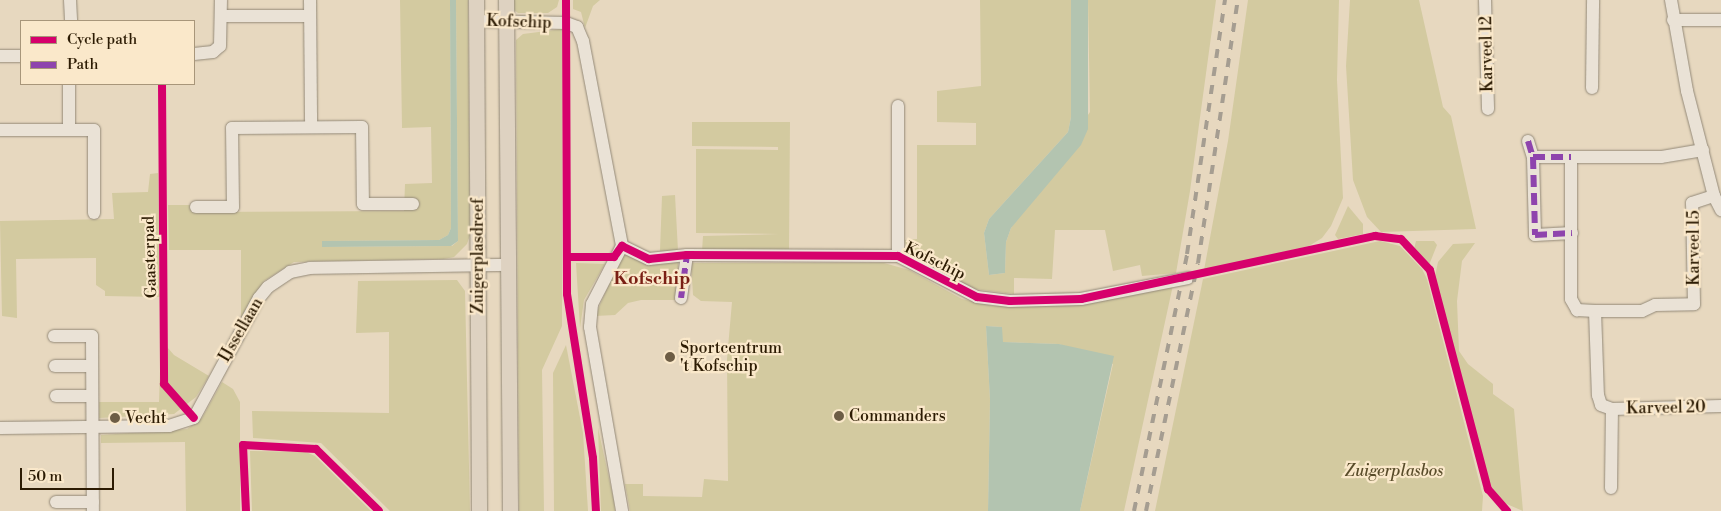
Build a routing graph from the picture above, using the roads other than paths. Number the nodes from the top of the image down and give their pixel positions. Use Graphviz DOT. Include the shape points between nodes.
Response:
graph roads {
  1 [pos="70,0"];
  2 [pos="221,0"];
  3 [pos="310,0"];
  4 [pos="476,0"];
  5 [pos="506,0"];
  6 [pos="1486,0"];
  7 [pos="1593,0"];
  8 [pos="1671,0"];
  9 [pos="221,16"];
  10 [pos="310,16"];
  11 [pos="71,20"];
  12 [pos="476,20"];
  13 [pos="1673,20"];
  14 [pos="1721,20"];
  15 [pos="506,21"];
  16 [pos="195,54"];
  17 [pos="0,56"];
  18 [pos="20,56"];
  19 [pos="69,85"];
  20 [pos="1592,88"];
  21 [pos="898,106"];
  22 [pos="1488,109"];
  23 [pos="311,127"];
  24 [pos="0,130"];
  25 [pos="69,130"];
  26 [pos="1528,141"];
  27 [pos="1703,150"];
  28 [pos="1533,157"];
  29 [pos="1571,157"];
  30 [pos="1714,196"];
  31 [pos="413,204"];
  32 [pos="196,207"];
  33 [pos="1721,210"];
  34 [pos="94,213"];
  35 [pos="1572,233"];
  36 [pos="622,246"];
  37 [pos="687,255"];
  38 [pos="898,256"];
  39 [pos="507,265"];
  40 [pos="478,266"];
  41 [pos="1188,278"];
  42 [pos="681,298"];
  43 [pos="1595,311"];
  44 [pos="54,336"];
  45 [pos="55,366"];
  46 [pos="92,366"];
  47 [pos="56,396"];
  48 [pos="92,396"];
  49 [pos="1721,406"];
  50 [pos="1612,409"];
  51 [pos="92,427"];
  52 [pos="0,428"];
  53 [pos="1612,488"];
  54 [pos="56,502"];
  55 [pos="93,506"];
  56 [pos="479,511"];
  57 [pos="510,511"];
  58 [pos="622,511"];
  1 -- 11 [label="street"];
  2 -- 9 [label="street"];
  3 -- 10 [label="street"];
  4 -- 12 [label="main road, Zuigerplasdreef"];
  5 -- 15 [label="main road, Zuigerplasdreef"];
  6 -- 22 [label="street, Karveel 12"];
  7 -- 20 [label="street"];
  8 -- 13 [label="street, Karveel 15"];
  9 -- 10 [label="street"];
  9 -- 16 [label="street" via="220,46 213,52"];
  10 -- 23 [label="street"];
  12 -- 15 [label="street, Kofschip"];
  12 -- 40 [label="main road, Zuigerplasdreef"];
  13 -- 14 [label="street"];
  13 -- 27 [label="street, Karveel 15"];
  15 -- 36 [label="street, Kofschip" via="566,23 577,27 583,41"];
  15 -- 39 [label="main road, Zuigerplasdreef"];
  17 -- 18 [label="street"];
  19 -- 25 [label="street"];
  21 -- 38 [label="street, Kofschip"];
  23 -- 31 [label="street" via="362,127 363,204"];
  23 -- 32 [label="street" via="232,128 233,206"];
  24 -- 25 [label="street"];
  25 -- 34 [label="street" via="94,130"];
  26 -- 28 [label="street"];
  27 -- 29 [label="street" via="1661,157"];
  27 -- 30 [label="street, Karveel 15"];
  28 -- 29 [label="street"];
  28 -- 35 [label="street" via="1535,235"];
  29 -- 35 [label="street"];
  30 -- 33 [label="street, Karveel 15"];
  30 -- 43 [label="street, Karveel 15" via="1692,203 1694,304"];
  35 -- 43 [label="street" via="1571,299 1578,310"];
  36 -- 37 [label="street, Kofschip" via="648,259"];
  36 -- 58 [label="street" via="592,304 590,326"];
  37 -- 38 [label="street, Kofschip"];
  37 -- 42 [label="street"];
  38 -- 41 [label="street, Kofschip" via="988,300 1081,299"];
  39 -- 40 [label="street, IJssellaan"];
  39 -- 57 [label="main road, Zuigerplasdreef"];
  40 -- 51 [label="street, IJssellaan" via="310,268 290,272 268,287 259,298 194,418 169,426"];
  40 -- 56 [label="main road, Zuigerplasdreef"];
  43 -- 50 [label="street, Karveel 20" via="1598,395 1601,405"];
  44 -- 46 [label="street" via="92,336"];
  45 -- 46 [label="street"];
  46 -- 48 [label="street"];
  47 -- 48 [label="street"];
  48 -- 51 [label="street"];
  49 -- 50 [label="street, Karveel 20"];
  50 -- 53 [label="street, Karveel 20"];
  51 -- 52 [label="street, IJssellaan"];
  51 -- 55 [label="street"];
  54 -- 55 [label="street"];
}
